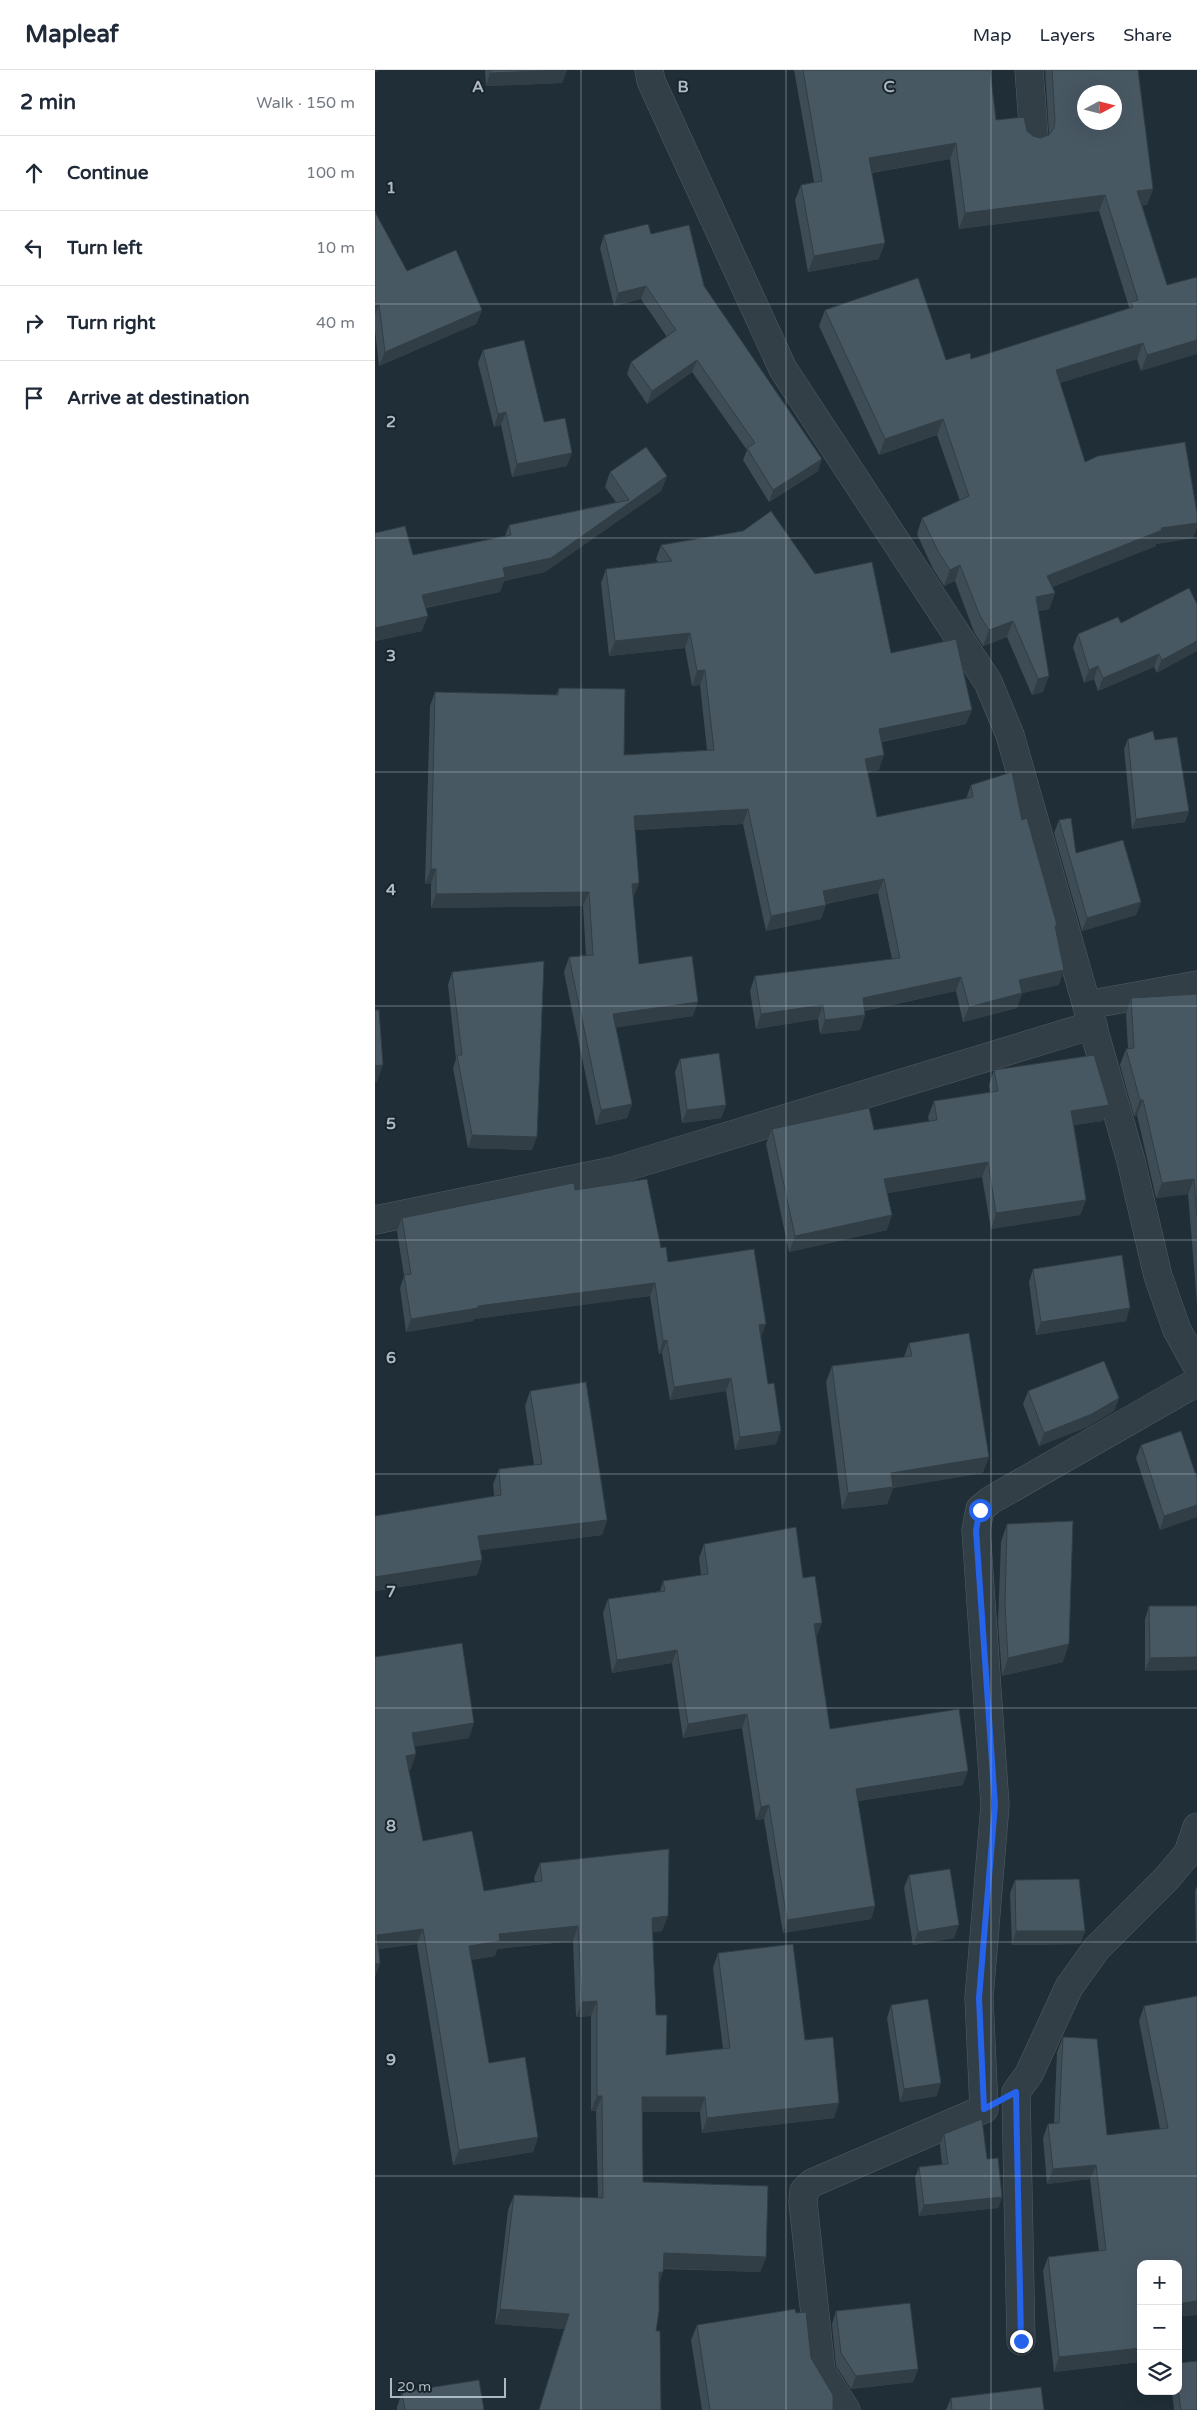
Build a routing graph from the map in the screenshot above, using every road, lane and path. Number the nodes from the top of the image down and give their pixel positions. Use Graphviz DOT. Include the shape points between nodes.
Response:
graph roads {
  1 [pos="649,70"];
  2 [pos="1029,70"];
  3 [pos="1034,138"];
  4 [pos="1197,985"];
  5 [pos="1090,1015"];
  6 [pos="375,1220"];
  7 [pos="1197,1366"];
  8 [pos="1197,1382"];
  9 [pos="1197,1827"];
  10 [pos="1016,2092"];
  11 [pos="984,2109"];
  12 [pos="1021,2341"];
  13 [pos="846,2410"];
  1 -- 5 [label="street" via="651,81 783,369 988,682 1010,735"];
  2 -- 3 [label="street"];
  4 -- 5 [label="street"];
  5 -- 6 [label="street" via="613,1171"];
  5 -- 7 [label="street" via="1131,1161 1158,1276 1177,1330"];
  8 -- 11 [label="street" via="991,1500 980,1510 976,1530 995,1805 979,1998"];
  9 -- 10 [label="street" via="1188,1853 1097,1948 1069,1987 1029,2074"];
  10 -- 11 [label="street"];
  10 -- 12 [label="street"];
  11 -- 13 [label="street" via="812,2183 804,2191 821,2371"];
}
